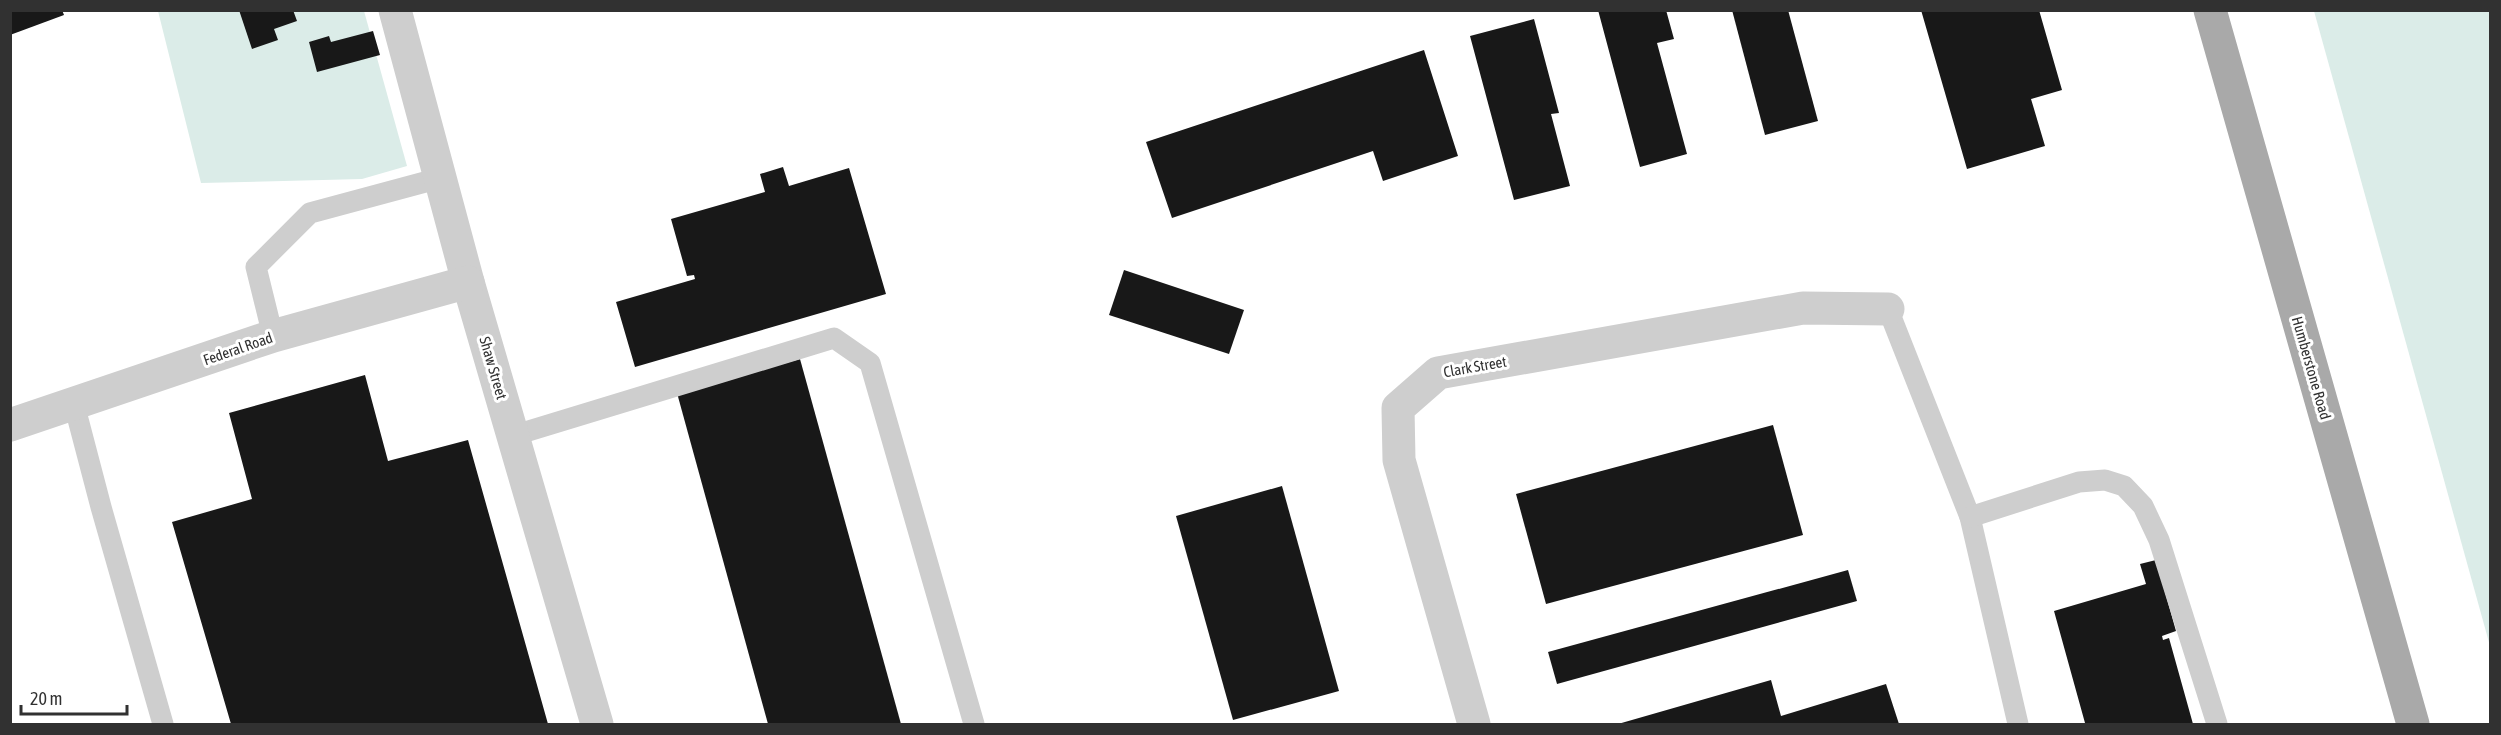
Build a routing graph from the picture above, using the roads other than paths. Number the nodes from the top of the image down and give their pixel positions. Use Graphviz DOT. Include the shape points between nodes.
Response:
graph roads {
  1 [pos="395,10"];
  2 [pos="2210,10"];
  3 [pos="440,178"];
  4 [pos="468,282"];
  5 [pos="1888,309"];
  6 [pos="273,336"];
  7 [pos="74,404"];
  8 [pos="10,425"];
  9 [pos="512,436"];
  10 [pos="1970,517"];
  11 [pos="163,724"];
  12 [pos="597,724"];
  13 [pos="974,724"];
  14 [pos="1474,724"];
  15 [pos="2018,724"];
  16 [pos="2217,724"];
  17 [pos="2413,724"];
  1 -- 3 [label="street, Shaw Street"];
  2 -- 17 [label="main road, Humberstone Road"];
  3 -- 4 [label="street, Shaw Street"];
  3 -- 6 [label="lane" via="310,213 256,267"];
  4 -- 6 [label="street, Federal Road"];
  4 -- 9 [label="street, Shaw Street"];
  5 -- 10 [label="lane"];
  5 -- 14 [label="street, Clark Street" via="1803,308 1437,373 1398,408 1399,460"];
  6 -- 7 [label="street, Federal Road"];
  7 -- 8 [label="street, Federal Road"];
  7 -- 11 [label="lane"];
  9 -- 12 [label="street, Shaw Street"];
  9 -- 13 [label="lane" via="834,338 870,363"];
  10 -- 15 [label="lane"];
  10 -- 16 [label="lane" via="2079,482 2105,480 2124,486 2143,506 2159,540"];
}
